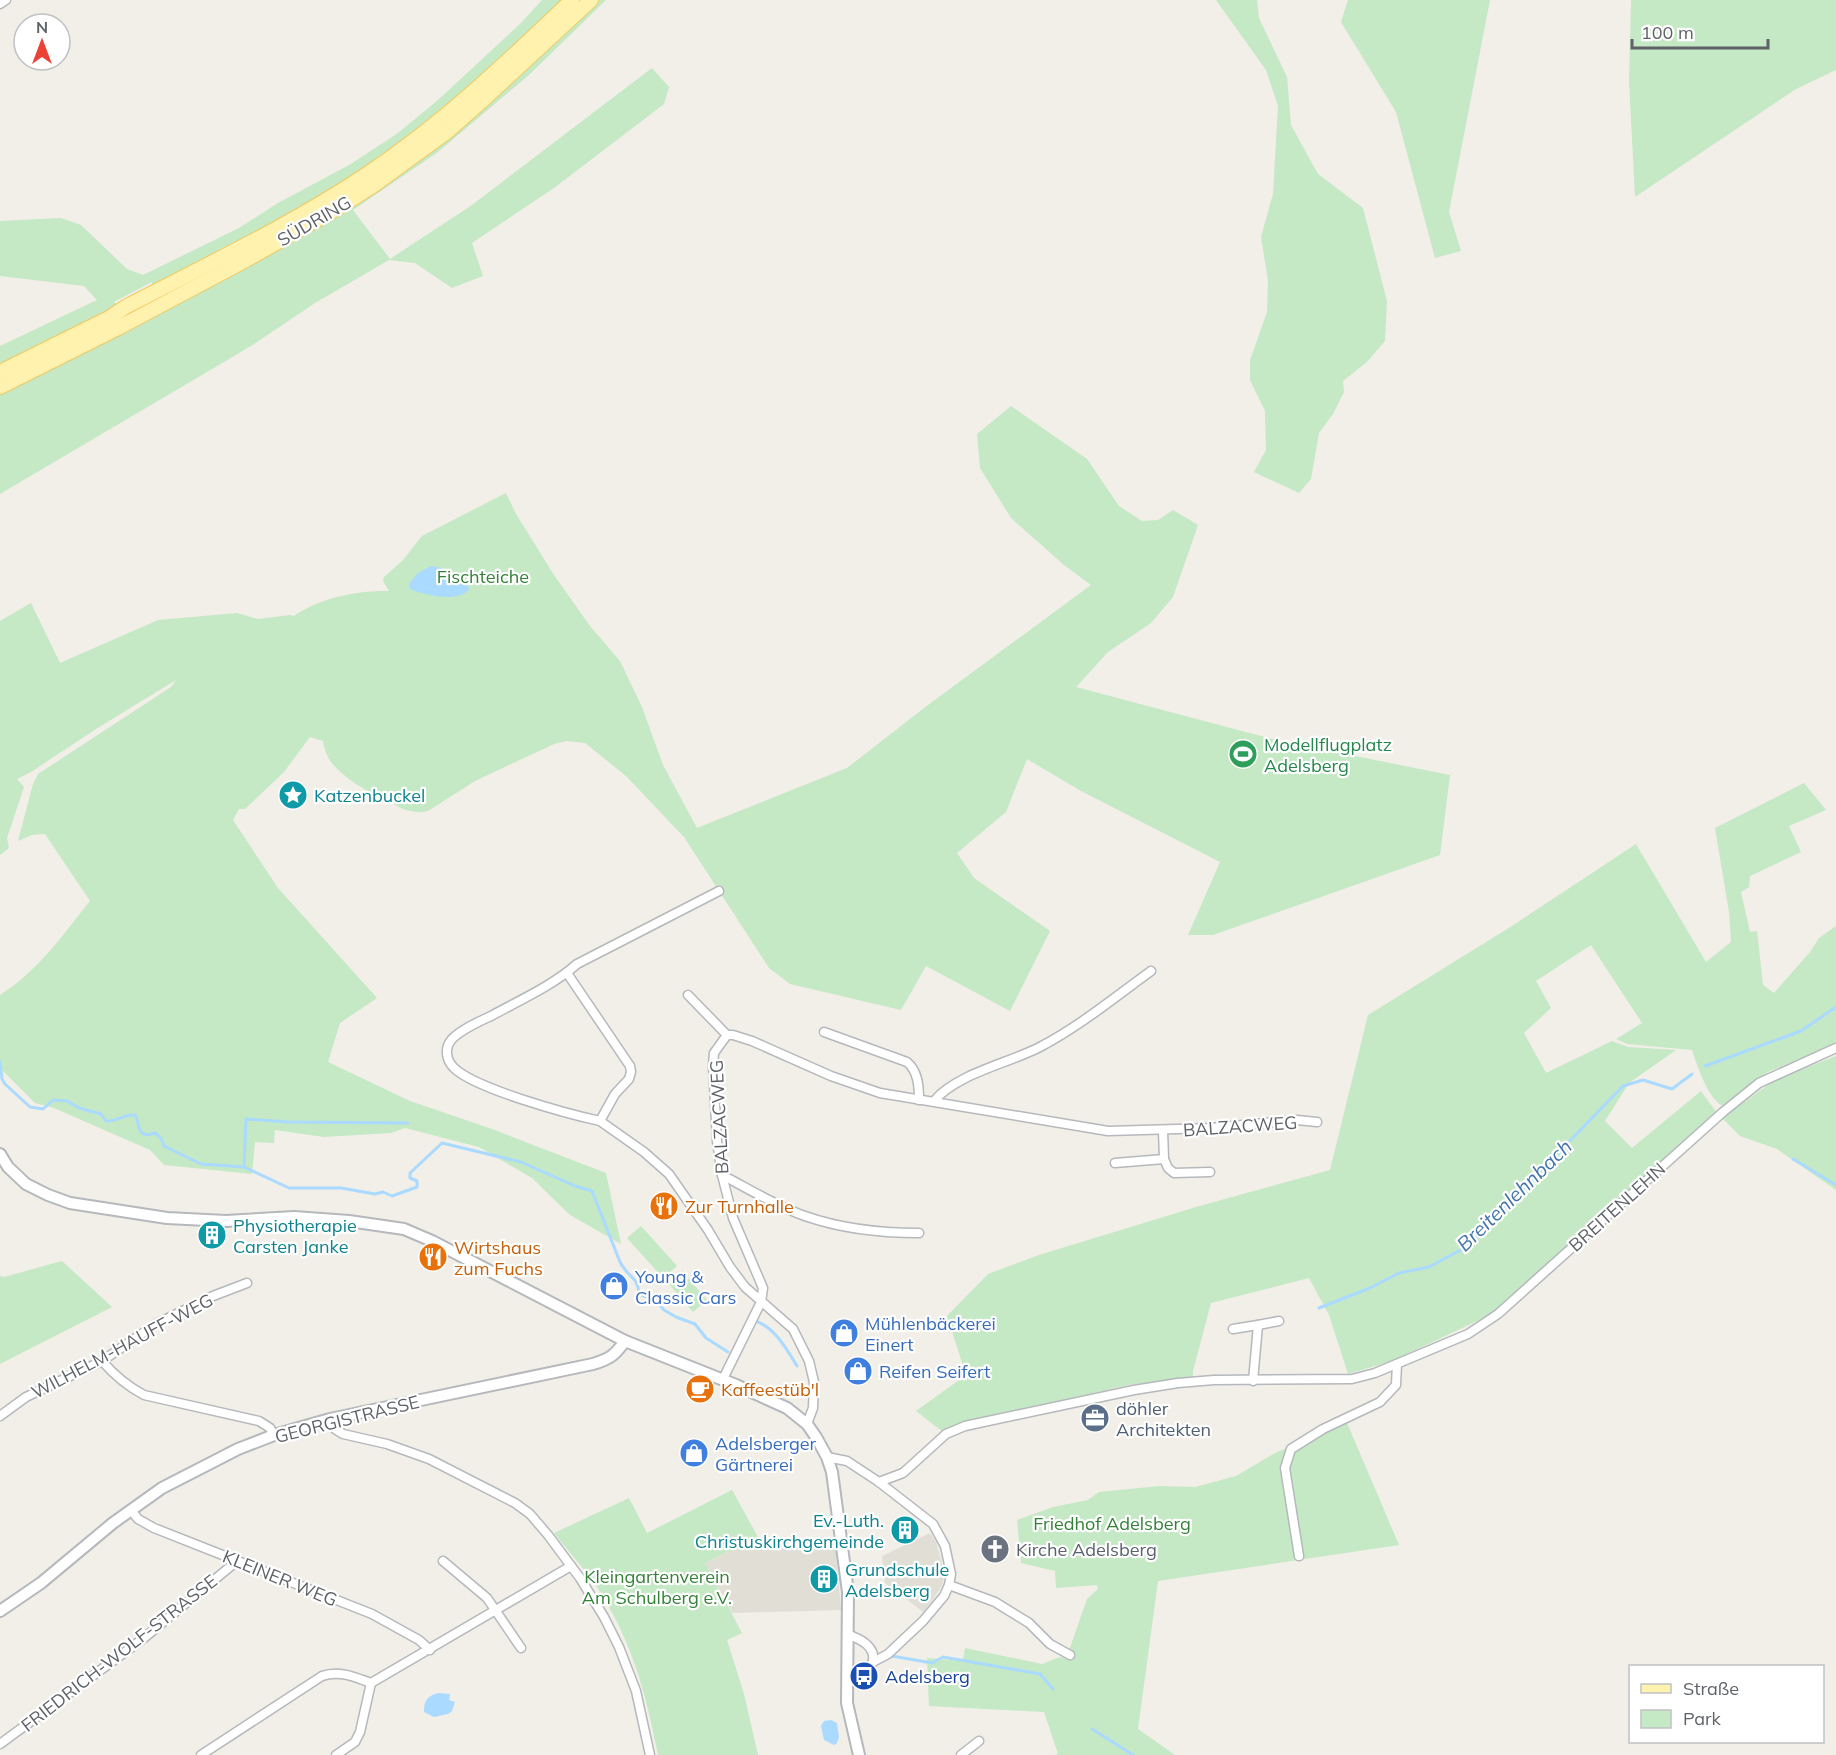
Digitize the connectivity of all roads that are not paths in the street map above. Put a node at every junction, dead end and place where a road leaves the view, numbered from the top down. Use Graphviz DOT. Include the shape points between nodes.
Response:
graph roads {
  1 [pos="6,0"];
  2 [pos="572,0"];
  3 [pos="591,0"];
  4 [pos="0,4"];
  5 [pos="156,298"];
  6 [pos="0,372"];
  7 [pos="0,387"];
  8 [pos="718,891"];
  9 [pos="1151,971"];
  10 [pos="567,973"];
  11 [pos="688,995"];
  12 [pos="824,1032"];
  13 [pos="727,1035"];
  14 [pos="1836,1048"];
  15 [pos="919,1100"];
  16 [pos="934,1101"];
  17 [pos="600,1121"];
  18 [pos="1317,1122"];
  19 [pos="1163,1130"];
  20 [pos="0,1154"];
  21 [pos="1164,1159"];
  22 [pos="1115,1163"];
  23 [pos="1210,1172"];
  24 [pos="722,1175"];
  25 [pos="919,1233"];
  26 [pos="248,1283"];
  27 [pos="761,1302"];
  28 [pos="1279,1321"];
  29 [pos="1258,1325"];
  30 [pos="1233,1329"];
  31 [pos="626,1341"];
  32 [pos="102,1361"];
  33 [pos="1397,1364"];
  34 [pos="723,1379"];
  35 [pos="1253,1381"];
  36 [pos="0,1416"];
  37 [pos="330,1419"];
  38 [pos="807,1424"];
  39 [pos="274,1436"];
  40 [pos="827,1457"];
  41 [pos="879,1482"];
  42 [pos="131,1510"];
  43 [pos="1299,1556"];
  44 [pos="237,1561"];
  45 [pos="443,1561"];
  46 [pos="570,1566"];
  47 [pos="949,1585"];
  48 [pos="497,1610"];
  49 [pos="0,1611"];
  50 [pos="847,1634"];
  51 [pos="521,1648"];
  52 [pos="430,1650"];
  53 [pos="1070,1655"];
  54 [pos="873,1662"];
  55 [pos="847,1678"];
  56 [pos="371,1683"];
  57 [pos="979,1742"];
  58 [pos="0,1744"];
  59 [pos="201,1755"];
  60 [pos="336,1755"];
  61 [pos="650,1755"];
  62 [pos="859,1755"];
  63 [pos="961,1755"];
  1 -- 4 [label="street"];
  2 -- 5 [label="main road, SÜDRING" via="460,104 386,161 325,201"];
  3 -- 5 [label="main road, SÜDRING" via="448,130 374,185 292,234"];
  5 -- 6 [label="main road, SÜDRING" via="127,306"];
  5 -- 7 [label="main road, SÜDRING" via="140,315 120,327"];
  8 -- 10 [label="street"];
  9 -- 16 [label="street" via="1042,1046 972,1075"];
  10 -- 17 [label="street" via="630,1066 629,1079"];
  10 -- 17 [label="street" via="457,1035 447,1046 447,1056 461,1072 488,1085"];
  11 -- 13 [label="street, BALZACWEG"];
  12 -- 15 [label="street" via="907,1062 917,1078"];
  13 -- 15 [label="street, BALZACWEG" via="752,1041 857,1086"];
  13 -- 24 [label="street, BALZACWEG" via="714,1053 713,1065"];
  14 -- 33 [label="street, BREITENLEHN" via="1759,1083 1498,1314 1468,1334"];
  15 -- 16 [label="street, BALZACWEG"];
  16 -- 19 [label="street, BALZACWEG" via="1108,1131"];
  17 -- 27 [label="street" via="669,1174 730,1267"];
  18 -- 19 [label="street, BALZACWEG" via="1297,1120"];
  19 -- 21 [label="street, BALZACWEG"];
  20 -- 31 [label="street" via="26,1184 70,1203 167,1218 226,1221 294,1217 404,1229"];
  21 -- 22 [label="street"];
  21 -- 23 [label="street" via="1174,1173"];
  24 -- 25 [label="street" via="806,1216 847,1227"];
  24 -- 27 [label="street, BALZACWEG" via="743,1245 762,1283"];
  26 -- 32 [label="street, WILHELM-HAUFF-WEG" via="156,1324"];
  27 -- 34 [label="street"];
  27 -- 38 [label="street" via="793,1329 809,1361 814,1389"];
  28 -- 29 [label="street"];
  29 -- 30 [label="street"];
  29 -- 35 [label="street"];
  31 -- 34 [label="street"];
  31 -- 37 [label="street, GEORGISTRASSE" via="616,1354 593,1364"];
  32 -- 36 [label="street, WILHELM-HAUFF-WEG" via="26,1397"];
  32 -- 39 [label="street" via="128,1387 144,1395 259,1421"];
  33 -- 35 [label="street, BREITENLEHN" via="1352,1379"];
  33 -- 43 [label="street" via="1396,1385 1380,1402 1291,1449 1285,1468"];
  34 -- 38 [label="street" via="787,1408"];
  35 -- 41 [label="street, BREITENLEHN" via="1154,1386 965,1426 946,1434 903,1473"];
  37 -- 39 [label="street, GEORGISTRASSE"];
  37 -- 46 [label="street" via="335,1429 344,1434 429,1459 515,1503 530,1514"];
  38 -- 40 [label="street"];
  39 -- 42 [label="street, GEORGISTRASSE" via="202,1466"];
  40 -- 41 [label="street" via="847,1461"];
  40 -- 50 [label="street" via="848,1592"];
  41 -- 47 [label="street" via="938,1530 949,1560"];
  42 -- 44 [label="street, KLEINER WEG" via="138,1520 154,1528"];
  42 -- 49 [label="street, GEORGISTRASSE"];
  44 -- 52 [label="street, KLEINER WEG" via="372,1614"];
  44 -- 58 [label="street, FRIEDRICH-WOLF-STRASSE" via="144,1638"];
  45 -- 48 [label="street"];
  46 -- 48 [label="street"];
  46 -- 61 [label="street" via="619,1647 636,1691"];
  47 -- 53 [label="street" via="994,1602"];
  47 -- 54 [label="street" via="923,1621 888,1654"];
  48 -- 51 [label="street"];
  48 -- 52 [label="street"];
  50 -- 54 [label="street" via="869,1646"];
  50 -- 55 [label="street"];
  52 -- 56 [label="street"];
  54 -- 55 [label="street" via="865,1672"];
  55 -- 62 [label="street" via="847,1703"];
  56 -- 59 [label="street" via="342,1674 322,1676"];
  56 -- 60 [label="street" via="360,1732 355,1742"];
  57 -- 63 [label="street"];
}
